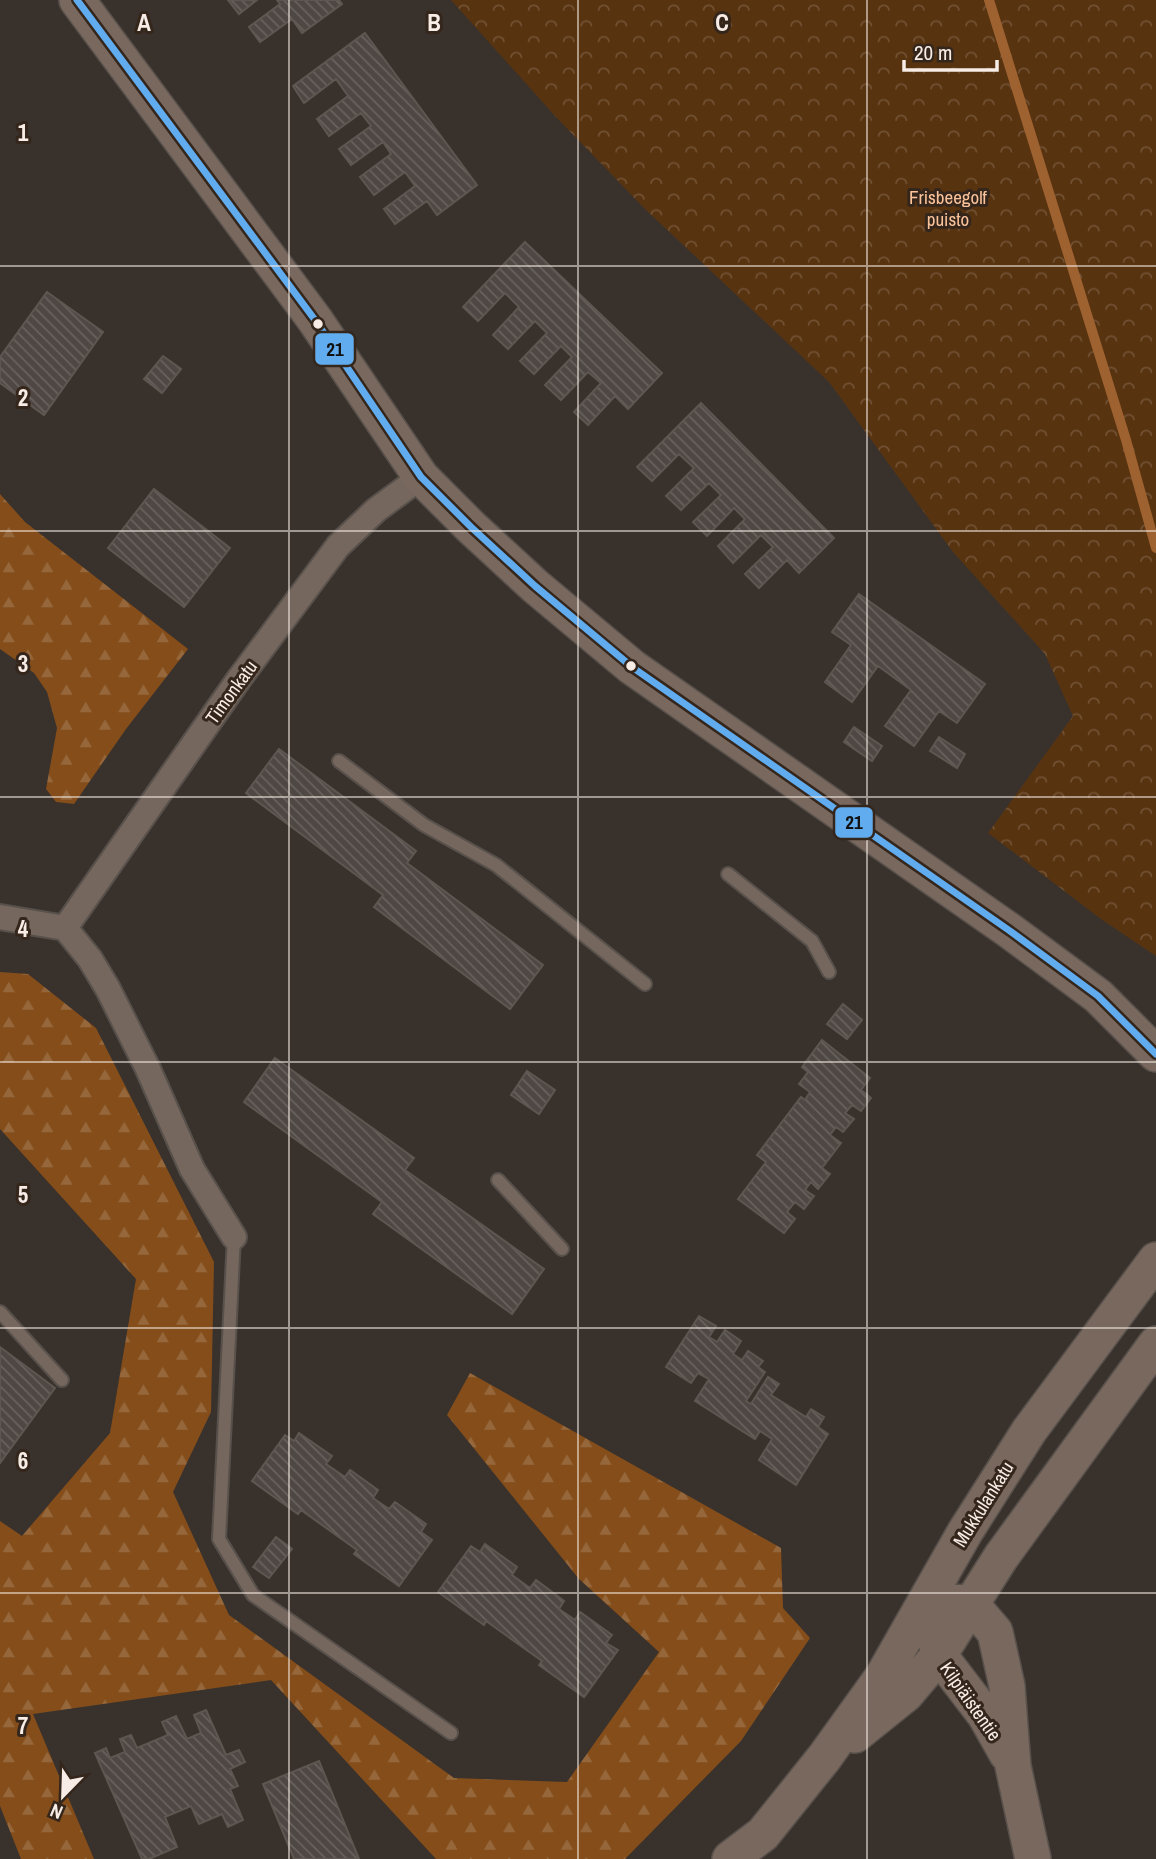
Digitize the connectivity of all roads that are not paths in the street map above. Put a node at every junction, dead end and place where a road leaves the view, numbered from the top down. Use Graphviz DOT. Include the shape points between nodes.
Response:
graph roads {
  1 [pos="77,0"];
  2 [pos="421,477"];
  3 [pos="340,761"];
  4 [pos="728,874"];
  5 [pos="0,917"];
  6 [pos="65,928"];
  7 [pos="829,972"];
  8 [pos="645,984"];
  9 [pos="1098,996"];
  10 [pos="1156,1026"];
  11 [pos="1156,1054"];
  12 [pos="498,1180"];
  13 [pos="234,1237"];
  14 [pos="562,1249"];
  15 [pos="1156,1260"];
  16 [pos="0,1312"];
  17 [pos="1156,1344"];
  18 [pos="62,1380"];
  19 [pos="927,1601"];
  20 [pos="970,1603"];
  21 [pos="939,1655"];
  22 [pos="451,1733"];
  23 [pos="824,1758"];
  24 [pos="1013,1766"];
  25 [pos="730,1859"];
  26 [pos="1033,1859"];
  1 -- 2 [label="street" via="315,320"];
  2 -- 6 [label="street, Timonkatu" via="338,546"];
  2 -- 9 [label="street" via="535,586 632,667"];
  3 -- 8 [label="lane" via="424,825 496,865"];
  4 -- 7 [label="lane" via="812,941"];
  5 -- 6 [label="street"];
  6 -- 13 [label="street" via="108,989 192,1169"];
  9 -- 10 [label="street"];
  9 -- 11 [label="street"];
  12 -- 14 [label="lane"];
  13 -- 22 [label="lane" via="219,1539 253,1595"];
  15 -- 19 [label="street, Mukkulankatu" via="1029,1431"];
  16 -- 18 [label="lane"];
  17 -- 20 [label="street, Mukkulankatu"];
  19 -- 20 [label="street"];
  19 -- 21 [label="street, Kilpiäistentie"];
  19 -- 23 [label="street, Mukkulankatu" via="883,1676"];
  20 -- 21 [label="street, Mukkulankatu"];
  20 -- 24 [label="street, Kilpiäistentie" via="995,1632 1007,1686"];
  21 -- 23 [label="street, Mukkulankatu" via="906,1694"];
  21 -- 24 [label="street, Kilpiäistentie" via="985,1715"];
  23 -- 25 [label="street, Mukkulankatu" via="763,1834"];
  24 -- 26 [label="street, Kilpiäistentie"];
}
